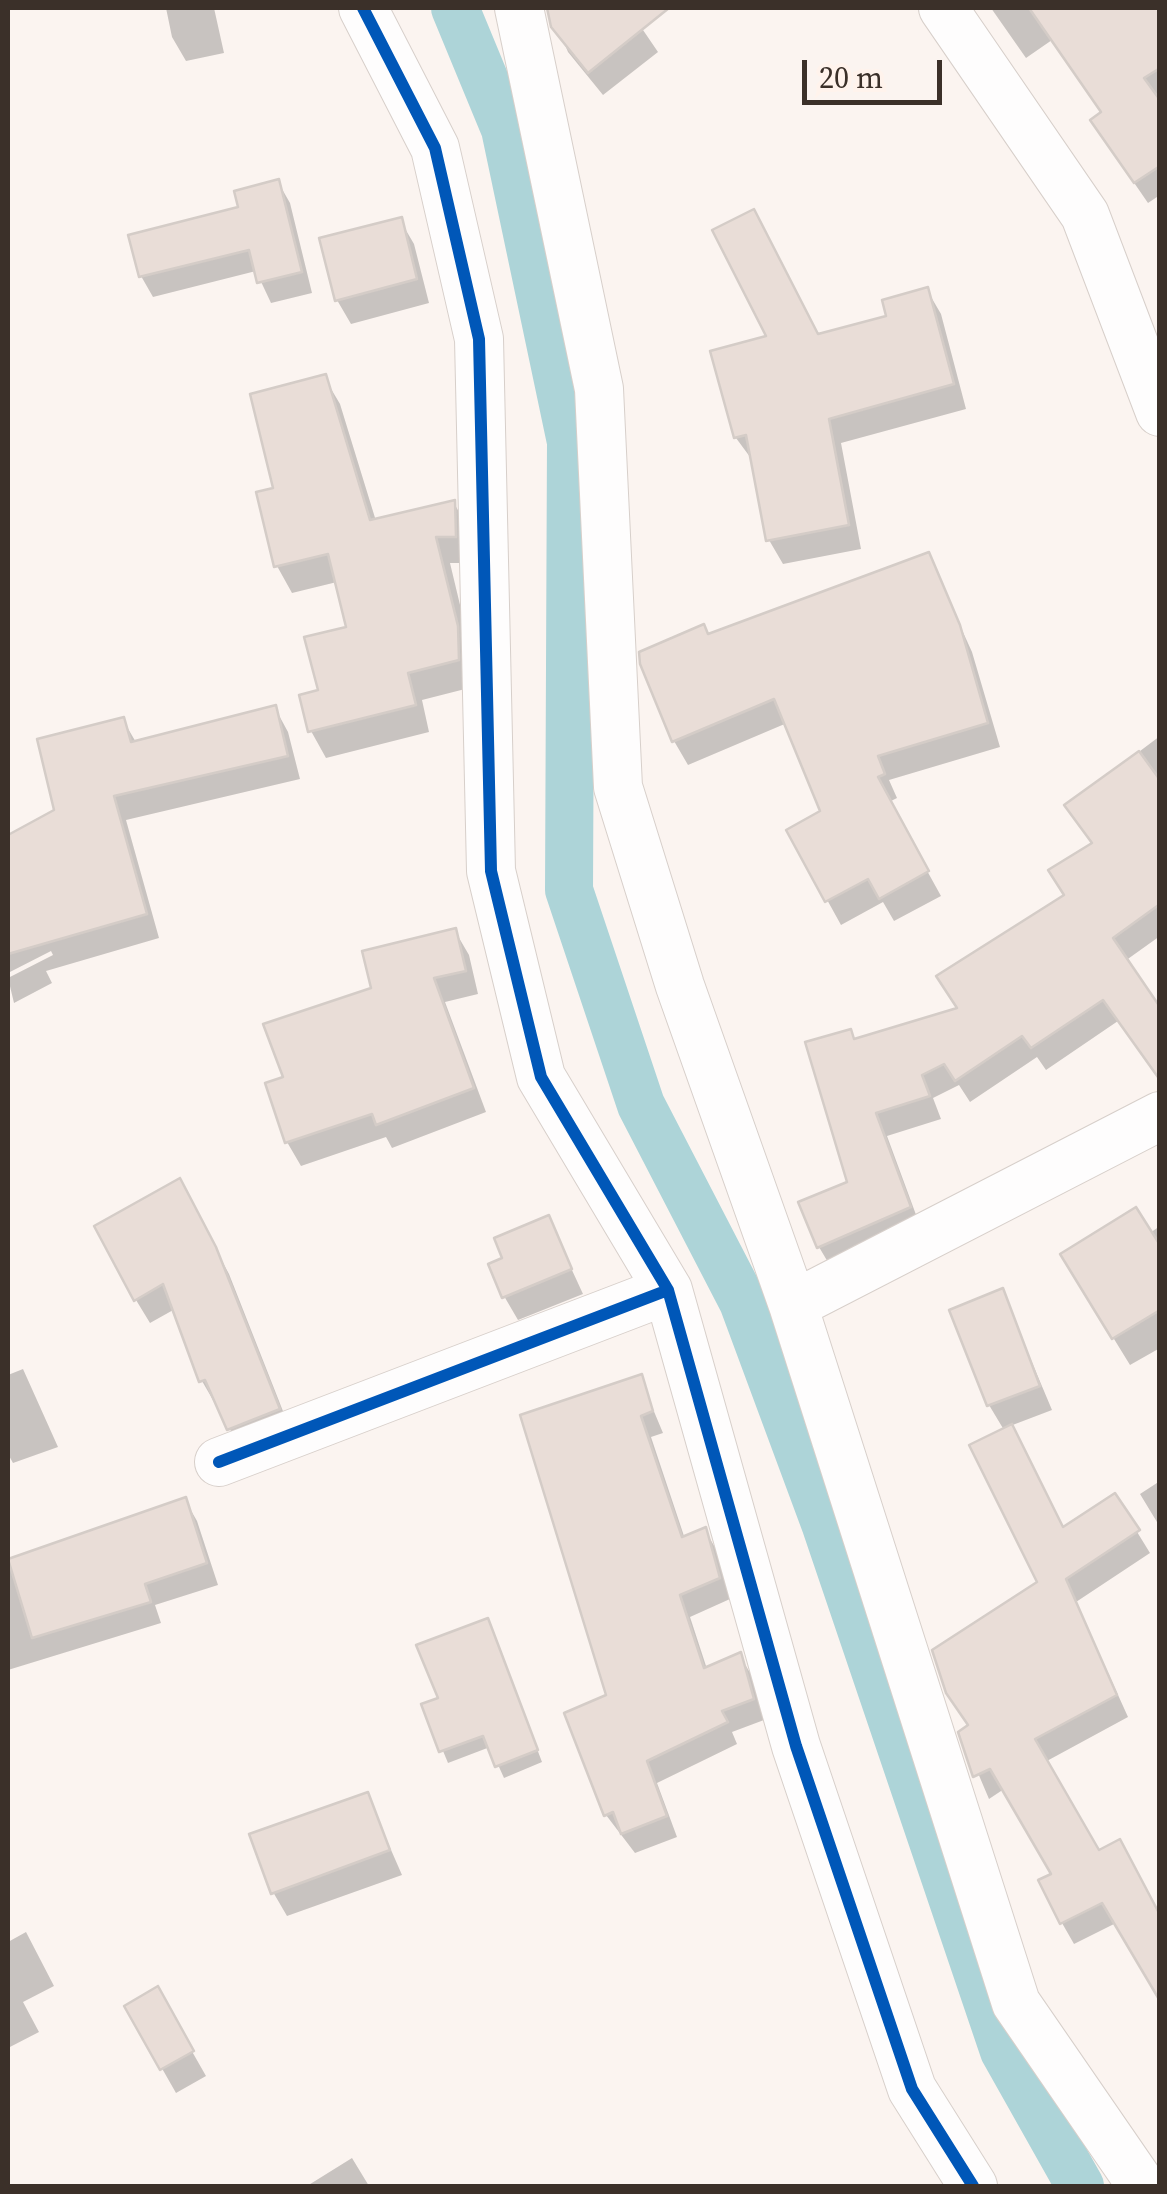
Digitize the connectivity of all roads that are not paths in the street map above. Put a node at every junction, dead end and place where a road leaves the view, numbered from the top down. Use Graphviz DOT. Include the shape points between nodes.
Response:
graph roads {
  1 [pos="363,8"];
  2 [pos="519,8"];
  3 [pos="943,8"];
  4 [pos="1160,412"];
  5 [pos="1160,1116"];
  6 [pos="668,1290"];
  7 [pos="793,1305"];
  8 [pos="219,1462"];
  9 [pos="973,2186"];
  10 [pos="1142,2186"];
  1 -- 6 [label="street" via="434,148 479,339 491,871 541,1077"];
  2 -- 7 [label="street" via="599,389 618,787"];
  3 -- 4 [label="street" via="1085,215"];
  5 -- 7 [label="street"];
  6 -- 8 [label="street"];
  6 -- 9 [label="street" via="796,1746 912,2089"];
  7 -- 10 [label="street" via="1016,2003"];
}
